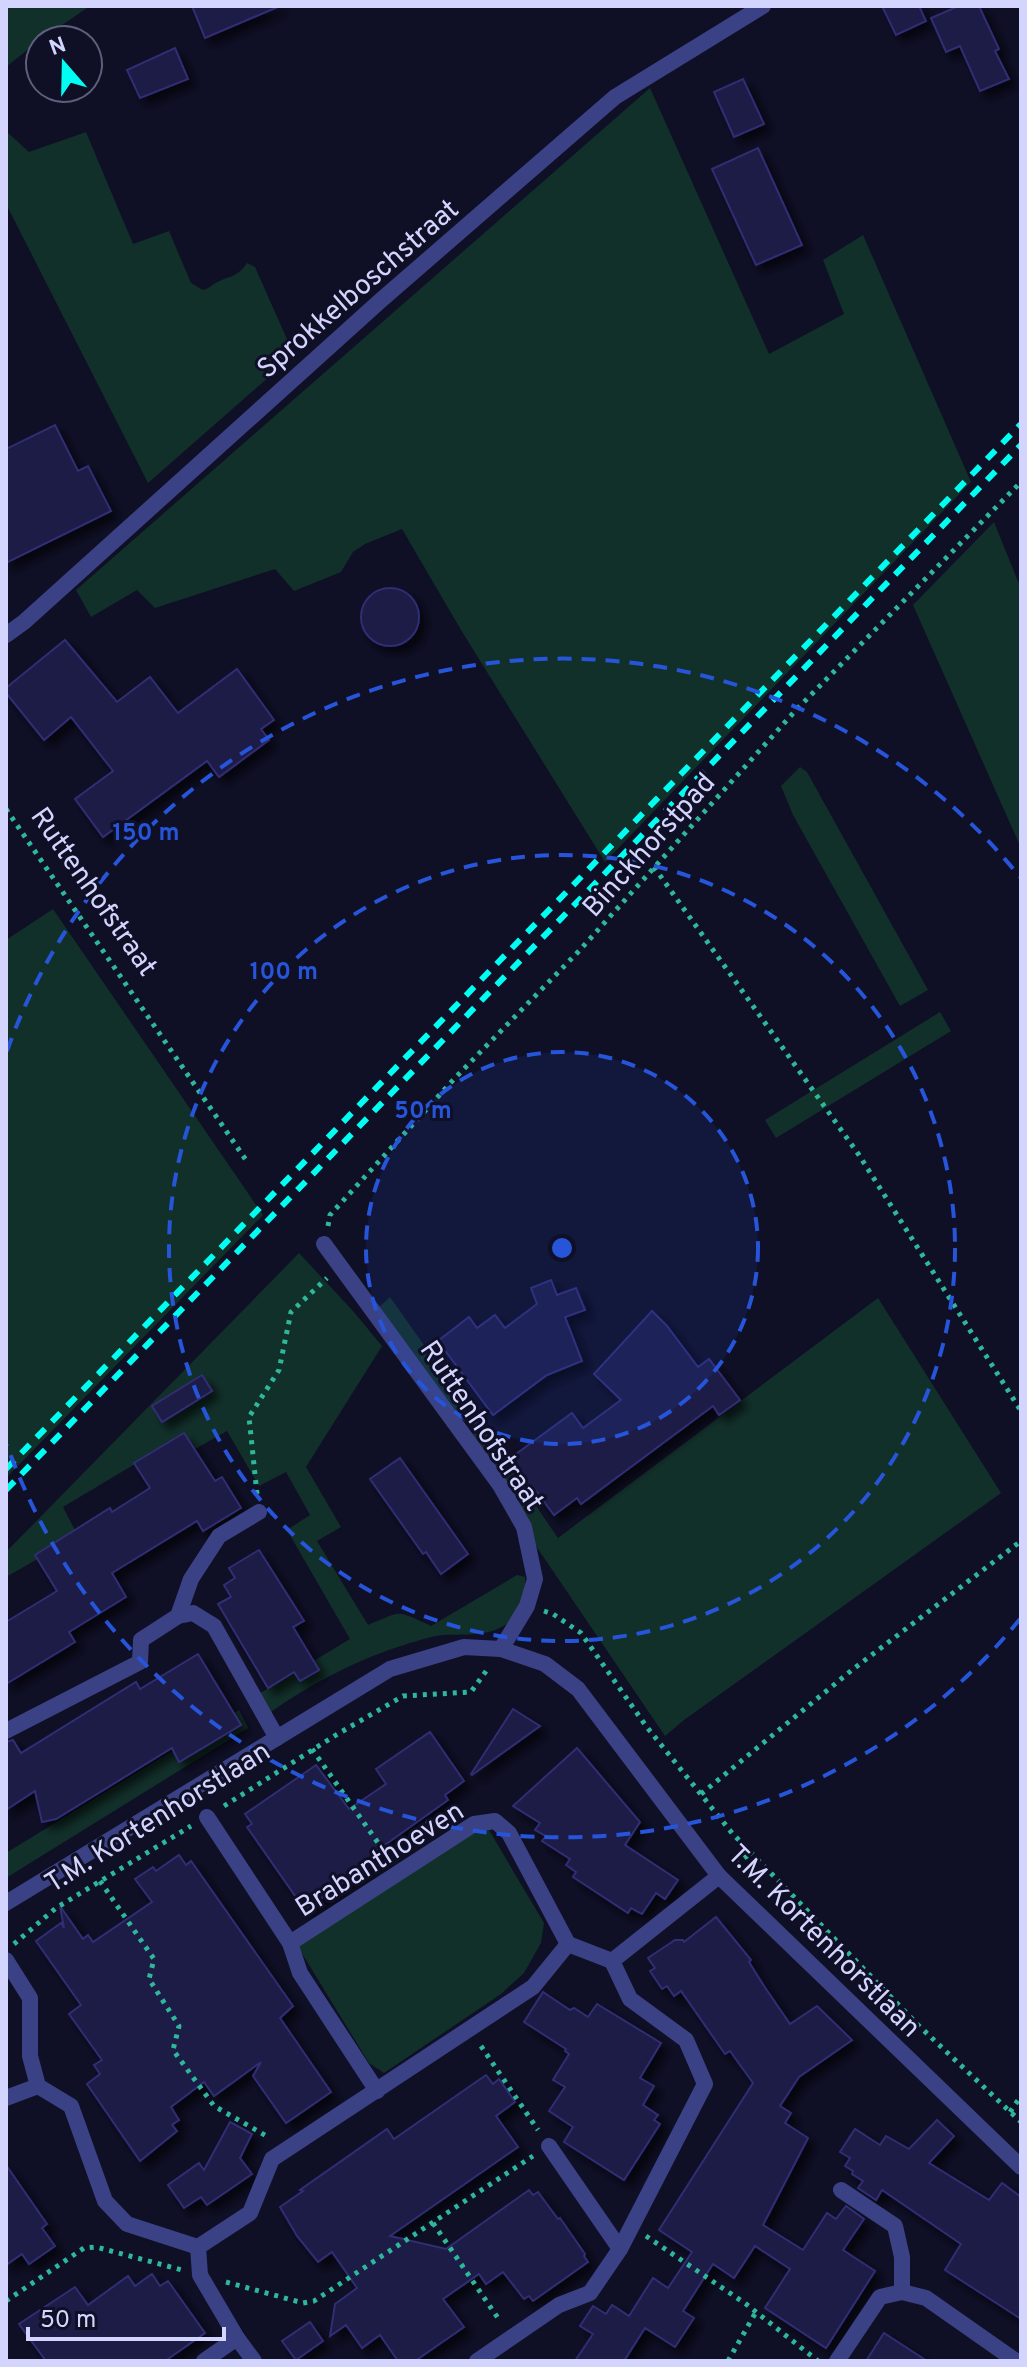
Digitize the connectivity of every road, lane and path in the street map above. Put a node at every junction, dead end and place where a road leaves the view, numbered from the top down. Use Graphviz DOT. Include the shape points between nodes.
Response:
graph roads {
  1 [pos="763,6"];
  2 [pos="1021,482"];
  3 [pos="6,635"];
  4 [pos="6,809"];
  5 [pos="654,867"];
  6 [pos="248,1163"];
  7 [pos="324,1244"];
  8 [pos="339,1266"];
  9 [pos="1021,1411"];
  10 [pos="259,1512"];
  11 [pos="1021,1541"];
  12 [pos="527,1606"];
  13 [pos="178,1616"];
  14 [pos="501,1649"];
  15 [pos="6,1731"];
  16 [pos="277,1738"];
  17 [pos="312,1749"];
  18 [pos="701,1794"];
  19 [pos="207,1817"];
  20 [pos="399,1873"];
  21 [pos="719,1876"];
  22 [pos="100,1881"];
  23 [pos="6,1903"];
  24 [pos="290,1943"];
  25 [pos="568,1944"];
  26 [pos="6,1950"];
  27 [pos="6,1960"];
  28 [pos="612,1961"];
  29 [pos="470,2030"];
  30 [pos="38,2086"];
  31 [pos="377,2091"];
  32 [pos="1021,2096"];
  33 [pos="6,2098"];
  34 [pos="1010,2112"];
  35 [pos="1021,2122"];
  36 [pos="549,2146"];
  37 [pos="289,2148"];
  38 [pos="1021,2167"];
  39 [pos="841,2190"];
  40 [pos="433,2223"];
  41 [pos="632,2226"];
  42 [pos="198,2247"];
  43 [pos="620,2249"];
  44 [pos="200,2275"];
  45 [pos="902,2292"];
  46 [pos="6,2301"];
  47 [pos="756,2312"];
  48 [pos="237,2338"];
  49 [pos="512,2338"];
  50 [pos="204,2361"];
  51 [pos="254,2361"];
  52 [pos="477,2361"];
  53 [pos="728,2361"];
  54 [pos="818,2361"];
  55 [pos="837,2361"];
  56 [pos="1016,2361"];
  1 -- 3 [label="street, Sprokkelboschstraat" via="615,97"];
  2 -- 5 [label="path, Binckhorstpad" via="796,710"];
  4 -- 6 [label="path, Ruttenhofstraat"];
  5 -- 7 [label="path, Binckhorstpad" via="330,1215"];
  5 -- 9 [label="path" via="859,1155"];
  7 -- 8 [label="street, Ruttenhofstraat"];
  8 -- 10 [label="path" via="291,1312 279,1370 249,1417"];
  8 -- 12 [label="street, Ruttenhofstraat" via="500,1485 524,1527 535,1579"];
  10 -- 13 [label="street" via="219,1536 191,1579"];
  11 -- 18 [label="path"];
  12 -- 14 [label="street, Ruttenhofstraat"];
  12 -- 18 [label="path, T.M. Kortenhorstlaan" via="553,1614 581,1633"];
  13 -- 15 [label="street" via="141,1640 140,1662"];
  13 -- 16 [label="street" via="193,1613 214,1626"];
  14 -- 16 [label="street, T.M. Kortenhorstlaan" via="464,1647 390,1669"];
  14 -- 17 [label="path, T.M. Kortenhorstlaan" via="471,1692 403,1696"];
  14 -- 21 [label="street, T.M. Kortenhorstlaan" via="545,1664 578,1689"];
  16 -- 23 [label="street, T.M. Kortenhorstlaan"];
  17 -- 19 [label="path, T.M. Kortenhorstlaan"];
  17 -- 20 [label="path"];
  18 -- 34 [label="path, T.M. Kortenhorstlaan" via="732,1833 918,2025"];
  19 -- 22 [label="path, T.M. Kortenhorstlaan"];
  19 -- 24 [label="street, Brabanthoeven"];
  20 -- 24 [label="street, Brabanthoeven"];
  20 -- 25 [label="street, Brabanthoeven" via="474,1824 495,1821 509,1833"];
  21 -- 28 [label="street"];
  21 -- 38 [label="street, T.M. Kortenhorstlaan"];
  22 -- 26 [label="path, T.M. Kortenhorstlaan" via="56,1908"];
  22 -- 37 [label="path" via="154,1959 149,1979 179,2026 173,2050 214,2106"];
  24 -- 31 [label="street, Brabanthoeven" via="300,1973"];
  25 -- 28 [label="street"];
  25 -- 29 [label="street" via="533,1987"];
  27 -- 30 [label="street" via="30,1998 30,2056"];
  28 -- 41 [label="street" via="630,1999 686,2040 705,2084"];
  29 -- 31 [label="street"];
  29 -- 36 [label="path"];
  30 -- 33 [label="street"];
  30 -- 42 [label="street" via="71,2106 105,2201 127,2224"];
  31 -- 37 [label="street"];
  32 -- 34 [label="path"];
  34 -- 35 [label="path, T.M. Kortenhorstlaan"];
  36 -- 40 [label="path"];
  36 -- 43 [label="street"];
  37 -- 42 [label="street" via="272,2159 250,2213"];
  39 -- 45 [label="street" via="895,2226"];
  40 -- 44 [label="path" via="314,2301 303,2303"];
  40 -- 49 [label="path"];
  41 -- 43 [label="street"];
  41 -- 47 [label="path"];
  42 -- 44 [label="street"];
  43 -- 49 [label="street" via="590,2293 559,2305"];
  44 -- 46 [label="path" via="84,2248"];
  44 -- 48 [label="street"];
  45 -- 55 [label="street" via="880,2297"];
  45 -- 56 [label="street" via="926,2298"];
  47 -- 53 [label="path"];
  47 -- 54 [label="path"];
  48 -- 50 [label="street"];
  48 -- 51 [label="street"];
  49 -- 52 [label="street"];
}
